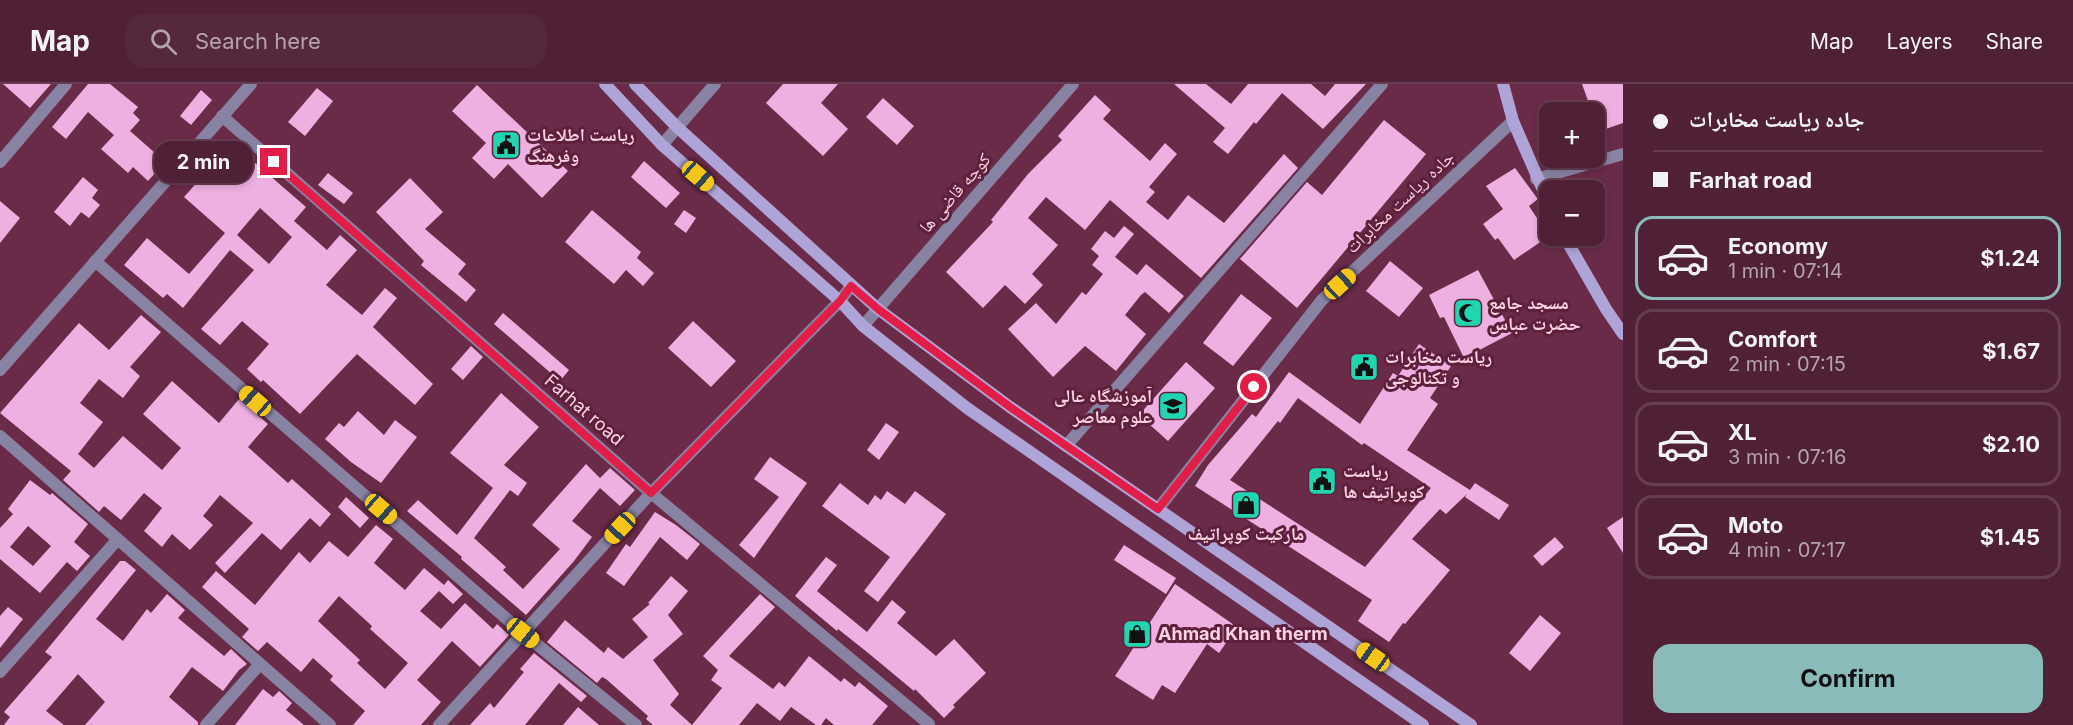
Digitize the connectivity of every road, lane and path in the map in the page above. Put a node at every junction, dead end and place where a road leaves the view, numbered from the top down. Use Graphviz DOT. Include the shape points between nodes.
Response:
graph roads {
  1 [pos="66,84"];
  2 [pos="251,84"];
  3 [pos="605,84"];
  4 [pos="635,84"];
  5 [pos="715,84"];
  6 [pos="1073,84"];
  7 [pos="1382,84"];
  8 [pos="1503,84"];
  9 [pos="222,116"];
  10 [pos="1513,121"];
  11 [pos="677,127"];
  12 [pos="662,145"];
  13 [pos="1623,154"];
  14 [pos="0,162"];
  15 [pos="1536,179"];
  16 [pos="1539,185"];
  17 [pos="1570,246"];
  18 [pos="95,261"];
  19 [pos="851,286"];
  20 [pos="840,301"];
  21 [pos="878,309"];
  22 [pos="863,326"];
  23 [pos="1623,334"];
  24 [pos="0,370"];
  25 [pos="0,436"];
  26 [pos="1066,446"];
  27 [pos="651,493"];
  28 [pos="1158,509"];
  29 [pos="118,539"];
  30 [pos="523,633"];
  31 [pos="260,664"];
  32 [pos="0,672"];
  33 [pos="929,724"];
  34 [pos="206,725"];
  35 [pos="330,725"];
  36 [pos="440,725"];
  37 [pos="636,725"];
  38 [pos="1423,725"];
  39 [pos="1471,725"];
  1 -- 14 [label="street"];
  2 -- 9 [label="street"];
  3 -- 12 [label="street"];
  4 -- 11 [label="street"];
  5 -- 11 [label="street"];
  6 -- 21 [label="street, کوچه قاضی ها"];
  7 -- 26 [label="street"];
  8 -- 10 [label="street"];
  9 -- 18 [label="street"];
  9 -- 27 [label="street, Farhat road"];
  10 -- 15 [label="street"];
  10 -- 28 [label="street, جاده ریاست مخابرات" via="1322,300"];
  11 -- 12 [label="street"];
  11 -- 19 [label="street"];
  12 -- 20 [label="street"];
  13 -- 15 [label="street"];
  15 -- 16 [label="street"];
  17 -- 23 [label="street"];
  18 -- 24 [label="street"];
  18 -- 30 [label="street"];
  19 -- 20 [label="street"];
  19 -- 21 [label="street"];
  20 -- 22 [label="street"];
  20 -- 27 [label="street"];
  21 -- 22 [label="street, کوچه قاضی ها"];
  21 -- 26 [label="street"];
  22 -- 38 [label="street" via="967,408"];
  25 -- 29 [label="street"];
  26 -- 28 [label="street"];
  27 -- 30 [label="street"];
  27 -- 33 [label="street, Farhat road"];
  28 -- 39 [label="street"];
  29 -- 31 [label="street"];
  29 -- 32 [label="street"];
  30 -- 36 [label="street"];
  30 -- 37 [label="street"];
  31 -- 34 [label="street"];
  31 -- 35 [label="street"];
}
